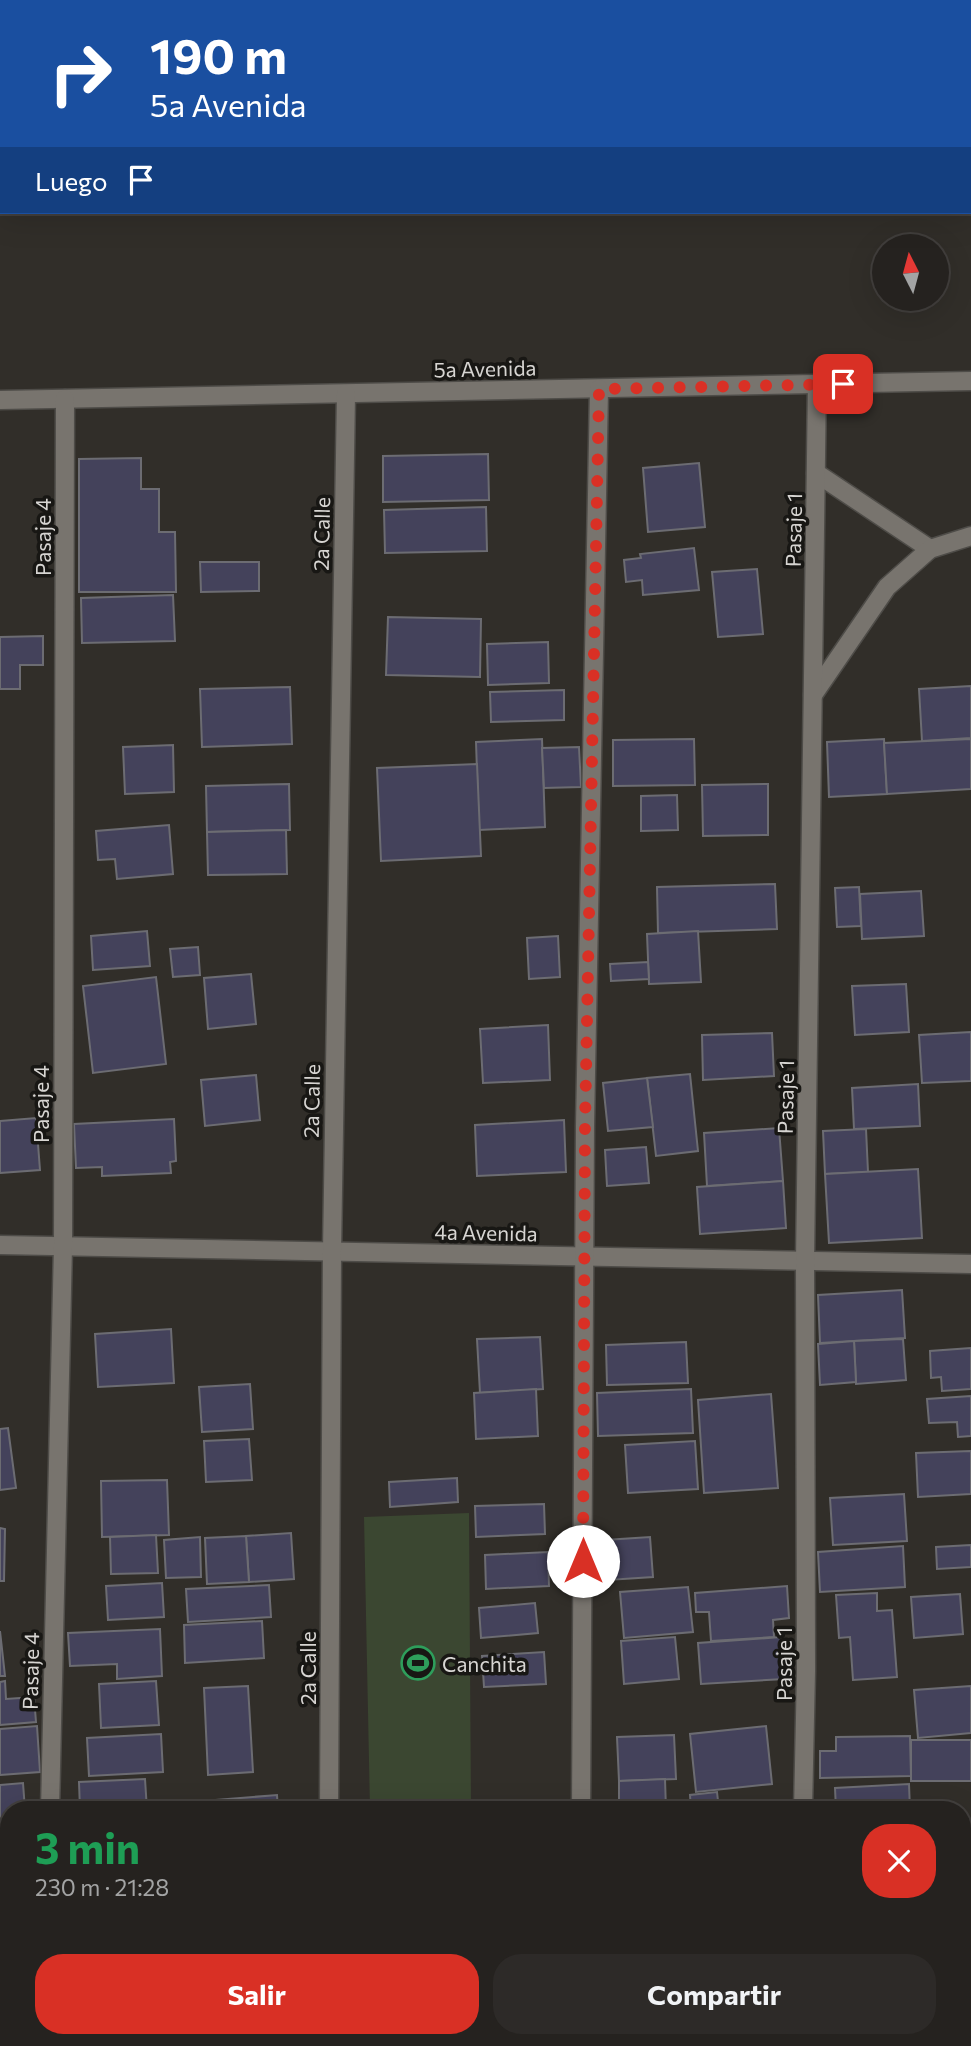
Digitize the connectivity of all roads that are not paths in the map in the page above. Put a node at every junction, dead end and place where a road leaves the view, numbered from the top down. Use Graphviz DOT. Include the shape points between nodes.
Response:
graph roads {
  1 [pos="971,381"];
  2 [pos="817,384"];
  3 [pos="599,389"];
  4 [pos="346,394"];
  5 [pos="65,399"];
  6 [pos="0,400"];
  7 [pos="816,473"];
  8 [pos="971,536"];
  9 [pos="930,549"];
  10 [pos="813,695"];
  11 [pos="0,1245"];
  12 [pos="63,1246"];
  13 [pos="332,1251"];
  14 [pos="585,1257"];
  15 [pos="805,1261"];
  16 [pos="971,1264"];
  17 [pos="50,1801"];
  18 [pos="329,1801"];
  19 [pos="581,1801"];
  20 [pos="803,1801"];
  1 -- 2 [label="street, 5a Avenida"];
  2 -- 3 [label="street, 5a Avenida"];
  2 -- 7 [label="street, Pasaje 1"];
  3 -- 4 [label="street, 5a Avenida"];
  3 -- 14 [label="street"];
  4 -- 5 [label="street, 5a Avenida"];
  4 -- 13 [label="street, 2a Calle"];
  5 -- 6 [label="street, 5a Avenida"];
  5 -- 12 [label="street, Pasaje 4"];
  7 -- 9 [label="street"];
  7 -- 10 [label="street, Pasaje 1"];
  8 -- 9 [label="street"];
  9 -- 10 [label="street" via="887,587"];
  10 -- 15 [label="street, Pasaje 1"];
  11 -- 12 [label="street, 4a Avenida"];
  12 -- 13 [label="street, 4a Avenida"];
  12 -- 17 [label="street, Pasaje 4"];
  13 -- 14 [label="street, 4a Avenida"];
  13 -- 18 [label="street, 2a Calle"];
  14 -- 15 [label="street, 4a Avenida"];
  14 -- 19 [label="street"];
  15 -- 16 [label="street, 4a Avenida"];
  15 -- 20 [label="street, Pasaje 1"];
}
